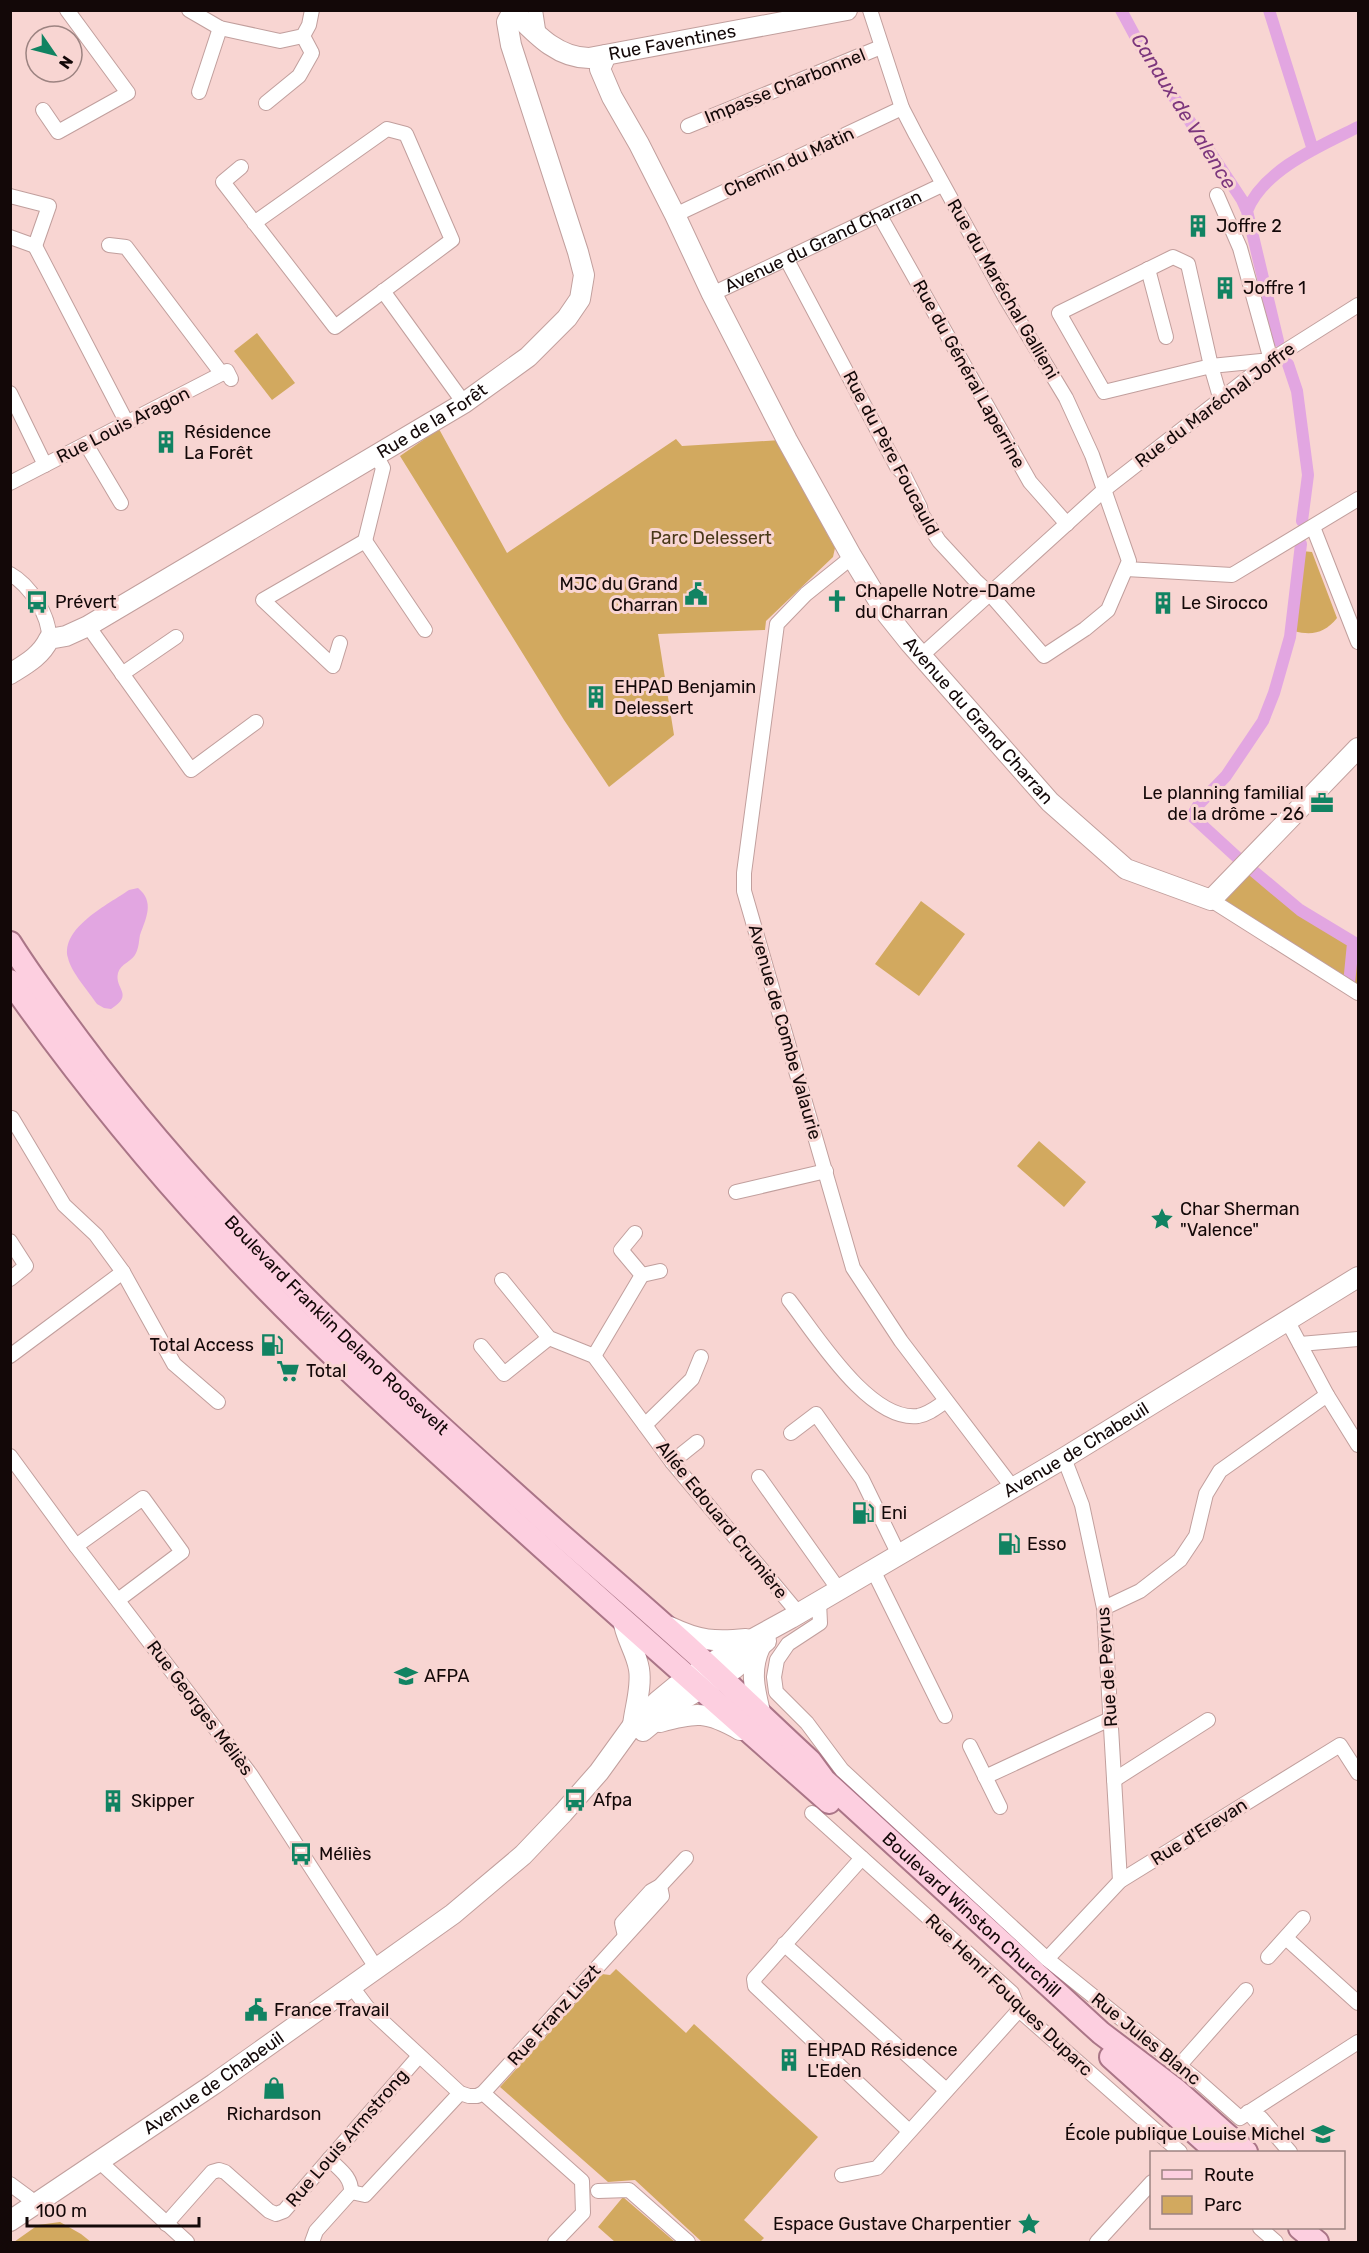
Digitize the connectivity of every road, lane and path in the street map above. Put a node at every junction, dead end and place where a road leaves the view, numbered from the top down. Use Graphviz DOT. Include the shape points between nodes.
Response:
graph roads {
  1 [pos="67,10"];
  2 [pos="189,10"];
  3 [pos="312,10"];
  4 [pos="535,10"];
  5 [pos="847,10"];
  6 [pos="870,10"];
  7 [pos="512,11"];
  8 [pos="220,28"];
  9 [pos="303,36"];
  10 [pos="539,36"];
  11 [pos="881,47"];
  12 [pos="570,56"];
  13 [pos="606,56"];
  14 [pos="199,92"];
  15 [pos="612,97"];
  16 [pos="266,103"];
  17 [pos="902,108"];
  18 [pos="43,110"];
  19 [pos="688,126"];
  20 [pos="241,167"];
  21 [pos="942,185"];
  22 [pos="10,195"];
  23 [pos="1217,195"];
  24 [pos="675,215"];
  25 [pos="880,216"];
  26 [pos="254,223"];
  27 [pos="10,237"];
  28 [pos="109,245"];
  29 [pos="36,246"];
  30 [pos="787,260"];
  31 [pos="1148,269"];
  32 [pos="383,291"];
  33 [pos="712,294"];
  34 [pos="1359,304"];
  35 [pos="1166,337"];
  36 [pos="1270,360"];
  37 [pos="1211,366"];
  38 [pos="10,393"];
  39 [pos="1220,398"];
  40 [pos="464,402"];
  41 [pos="127,423"];
  42 [pos="86,444"];
  43 [pos="376,455"];
  44 [pos="45,465"];
  45 [pos="10,483"];
  46 [pos="1104,490"];
  47 [pos="1359,499"];
  48 [pos="121,503"];
  49 [pos="1067,524"];
  50 [pos="1313,527"];
  51 [pos="365,541"];
  52 [pos="852,557"];
  53 [pos="1126,569"];
  54 [pos="10,574"];
  55 [pos="990,594"];
  56 [pos="88,626"];
  57 [pos="425,630"];
  58 [pos="177,637"];
  59 [pos="49,639"];
  60 [pos="1359,642"];
  61 [pos="340,643"];
  62 [pos="921,656"];
  63 [pos="10,674"];
  64 [pos="122,674"];
  65 [pos="256,722"];
  66 [pos="1359,748"];
  67 [pos="1211,900"];
  68 [pos="10,943"];
  69 [pos="10,981"];
  70 [pos="1359,993"];
  71 [pos="12,1118"];
  72 [pos="826,1170"];
  73 [pos="736,1192"];
  74 [pos="635,1233"];
  75 [pos="10,1241"];
  76 [pos="660,1271"];
  77 [pos="123,1272"];
  78 [pos="642,1275"];
  79 [pos="1359,1277"];
  80 [pos="10,1279"];
  81 [pos="502,1280"];
  82 [pos="789,1299"];
  83 [pos="1288,1322"];
  84 [pos="549,1338"];
  85 [pos="1359,1339"];
  86 [pos="1300,1344"];
  87 [pos="481,1346"];
  88 [pos="10,1356"];
  89 [pos="594,1356"];
  90 [pos="701,1357"];
  91 [pos="1327,1395"];
  92 [pos="946,1401"];
  93 [pos="218,1402"];
  94 [pos="645,1425"];
  95 [pos="791,1433"];
  96 [pos="697,1442"];
  97 [pos="1359,1445"];
  98 [pos="10,1456"];
  99 [pos="1064,1458"];
  100 [pos="672,1462"];
  101 [pos="759,1477"];
  102 [pos="1013,1488"];
  103 [pos="76,1546"];
  104 [pos="899,1555"];
  105 [pos="873,1570"];
  106 [pos="839,1590"];
  107 [pos="118,1600"];
  108 [pos="819,1602"];
  109 [pos="1104,1608"];
  110 [pos="795,1616"];
  111 [pos="624,1619"];
  112 [pos="658,1621"];
  113 [pos="756,1643"];
  114 [pos="712,1673"];
  115 [pos="760,1716"];
  116 [pos="945,1716"];
  117 [pos="1110,1719"];
  118 [pos="1208,1720"];
  119 [pos="642,1725"];
  120 [pos="763,1745"];
  121 [pos="970,1746"];
  122 [pos="1359,1773"];
  123 [pos="986,1777"];
  124 [pos="1114,1780"];
  125 [pos="1000,1807"];
  126 [pos="813,1813"];
  127 [pos="686,1858"];
  128 [pos="862,1858"];
  129 [pos="1120,1881"];
  130 [pos="1303,1918"];
  131 [pos="1286,1938"];
  132 [pos="784,1944"];
  133 [pos="1268,1957"];
  134 [pos="1047,1959"];
  135 [pos="377,1969"];
  136 [pos="352,1987"];
  137 [pos="1246,1990"];
  138 [pos="1358,2002"];
  139 [pos="1019,2010"];
  140 [pos="1359,2042"];
  141 [pos="419,2056"];
  142 [pos="1178,2067"];
  143 [pos="946,2090"];
  144 [pos="460,2093"];
  145 [pos="483,2093"];
  146 [pos="1248,2112"];
  147 [pos="1205,2128"];
  148 [pos="909,2131"];
  149 [pos="1179,2151"];
  150 [pos="1181,2151"];
  151 [pos="1216,2151"];
  152 [pos="1244,2151"];
  153 [pos="1289,2151"];
  154 [pos="329,2159"];
  155 [pos="100,2162"];
  156 [pos="842,2175"];
  157 [pos="10,2184"];
  158 [pos="1150,2184"];
  159 [pos="598,2191"];
  160 [pos="351,2192"];
  161 [pos="34,2206"];
  162 [pos="10,2222"];
  163 [pos="166,2224"];
  164 [pos="1261,2229"];
  165 [pos="1301,2229"];
  166 [pos="1318,2229"];
  167 [pos="186,2242"];
  168 [pos="312,2242"];
  169 [pos="555,2242"];
  170 [pos="688,2242"];
  171 [pos="1097,2242"];
  172 [pos="1276,2242"];
  173 [pos="1317,2242"];
  174 [pos="1334,2242"];
  1 -- 18 [label="street" via="128,93 58,132"];
  2 -- 8 [label="street"];
  3 -- 9 [label="street"];
  4 -- 10 [label="street"];
  5 -- 13 [label="main road, Rue Faventines"];
  6 -- 11 [label="street, Rue du Maréchal Gallieni"];
  7 -- 10 [label="main road"];
  7 -- 40 [label="main road, Rue de la Forêt" via="507,22 511,45 584,275 580,299 567,318 528,357"];
  8 -- 9 [label="street" via="280,41"];
  8 -- 14 [label="street"];
  9 -- 16 [label="street" via="312,53 304,68"];
  10 -- 12 [label="main road"];
  11 -- 17 [label="street, Rue du Maréchal Gallieni"];
  11 -- 19 [label="street, Impasse Charbonnel"];
  12 -- 13 [label="main road, Rue Faventines"];
  12 -- 15 [label="main road"];
  13 -- 15 [label="main road" via="600,69"];
  15 -- 24 [label="main road"];
  17 -- 21 [label="street, Rue du Maréchal Gallieni"];
  17 -- 24 [label="street, Chemin du Matin"];
  20 -- 26 [label="street" via="223,182"];
  21 -- 25 [label="street, Avenue du Grand Charran"];
  21 -- 46 [label="street, Rue du Maréchal Gallieni" via="1066,398"];
  22 -- 29 [label="street" via="49,206"];
  23 -- 36 [label="street" via="1240,248"];
  24 -- 33 [label="main road"];
  25 -- 30 [label="street, Avenue du Grand Charran"];
  25 -- 49 [label="street, Rue du Général Laperrine" via="1030,482"];
  26 -- 32 [label="street" via="335,327"];
  26 -- 32 [label="street" via="387,129 406,134 452,240"];
  27 -- 29 [label="street"];
  28 -- 41 [label="street, Rue Louis Aragon" via="126,247 227,376"];
  29 -- 41 [label="street"];
  30 -- 33 [label="street, Avenue du Grand Charran"];
  30 -- 55 [label="street, Rue du Père Foucauld" via="921,513 939,541"];
  31 -- 35 [label="street"];
  31 -- 37 [label="street" via="1173,257 1188,264"];
  31 -- 37 [label="street" via="1059,312 1104,392"];
  32 -- 40 [label="street"];
  33 -- 52 [label="main road, Avenue du Grand Charran"];
  34 -- 36 [label="street, Rue du Maréchal Joffre"];
  36 -- 37 [label="street"];
  36 -- 39 [label="street, Rue du Maréchal Joffre"];
  37 -- 39 [label="street"];
  38 -- 44 [label="street"];
  39 -- 46 [label="street, Rue du Maréchal Joffre"];
  40 -- 43 [label="main road, Rue de la Forêt"];
  41 -- 42 [label="street, Rue Louis Aragon"];
  42 -- 44 [label="street, Rue Louis Aragon"];
  42 -- 48 [label="street"];
  43 -- 51 [label="street" via="382,468"];
  43 -- 56 [label="main road, Rue de la Forêt"];
  44 -- 45 [label="street, Rue Louis Aragon"];
  46 -- 49 [label="street, Rue du Maréchal Joffre"];
  46 -- 53 [label="street, Rue du Maréchal Gallieni" via="1129,561"];
  47 -- 50 [label="street"];
  49 -- 55 [label="street, Rue du Maréchal Joffre"];
  50 -- 53 [label="street" via="1232,575"];
  50 -- 60 [label="street"];
  51 -- 57 [label="street"];
  51 -- 61 [label="street" via="264,600 333,666"];
  52 -- 62 [label="main road, Avenue du Grand Charran" via="886,612"];
  52 -- 72 [label="street, Avenue de Combe Valaurie" via="777,624 744,873 744,891"];
  53 -- 55 [label="street, Rue du Père Foucauld" via="1108,610 1044,656"];
  54 -- 59 [label="street" via="32,593 47,624"];
  55 -- 62 [label="street, Rue du Maréchal Joffre"];
  56 -- 59 [label="main road, Rue de la Forêt"];
  56 -- 64 [label="street"];
  58 -- 64 [label="street"];
  59 -- 63 [label="main road" via="35,658"];
  62 -- 67 [label="main road, Avenue du Grand Charran" via="1041,795 1126,869"];
  64 -- 65 [label="street" via="191,770"];
  66 -- 67 [label="main road"];
  67 -- 70 [label="street, Avenue du Grand Charran"];
  68 -- 112 [label="main road, Boulevard Franklin Delano Roosevelt" via="107,1079 252,1244 397,1387"];
  69 -- 111 [label="main road, Boulevard Franklin Delano Roosevelt" via="99,1099 216,1236 280,1303 382,1402"];
  71 -- 77 [label="street" via="64,1205 96,1235"];
  72 -- 73 [label="street"];
  72 -- 92 [label="street, Avenue de Combe Valaurie" via="853,1268"];
  74 -- 78 [label="street" via="621,1250"];
  75 -- 80 [label="street" via="26,1266"];
  76 -- 78 [label="street"];
  77 -- 88 [label="street"];
  77 -- 93 [label="street" via="174,1364"];
  78 -- 89 [label="street"];
  79 -- 83 [label="main road, Avenue de Chabeuil"];
  81 -- 84 [label="street"];
  82 -- 92 [label="street" via="850,1380 869,1397 888,1409 915,1416 927,1414"];
  83 -- 86 [label="street"];
  83 -- 99 [label="main road, Avenue de Chabeuil"];
  84 -- 87 [label="street" via="504,1374"];
  84 -- 89 [label="street"];
  85 -- 86 [label="street"];
  86 -- 91 [label="street"];
  89 -- 94 [label="street, Allée Edouard Crumière"];
  90 -- 94 [label="street, Allée Edouard Crumière" via="692,1379"];
  91 -- 97 [label="street"];
  91 -- 109 [label="street" via="1220,1471 1206,1494 1196,1536 1180,1560 1140,1591"];
  92 -- 102 [label="street, Avenue de Combe Valaurie"];
  94 -- 100 [label="street, Allée Edouard Crumière"];
  95 -- 104 [label="street" via="816,1414 862,1479"];
  96 -- 100 [label="street"];
  98 -- 103 [label="street, Rue Georges Méliès"];
  99 -- 102 [label="main road, Avenue de Chabeuil"];
  99 -- 109 [label="street, Rue de Peyrus" via="1082,1505"];
  100 -- 110 [label="street, Allée Edouard Crumière"];
  101 -- 106 [label="street"];
  102 -- 104 [label="main road, Avenue de Chabeuil"];
  103 -- 107 [label="street, Rue Georges Méliès"];
  103 -- 107 [label="street" via="143,1498 182,1552"];
  104 -- 105 [label="main road, Avenue de Chabeuil"];
  105 -- 106 [label="main road, Avenue de Chabeuil"];
  105 -- 116 [label="street"];
  106 -- 108 [label="main road, Avenue de Chabeuil"];
  107 -- 135 [label="street, Rue Georges Méliès" via="251,1775"];
  108 -- 110 [label="main road, Avenue de Chabeuil"];
  108 -- 134 [label="street, Rue Jules Blanc" via="820,1623 788,1644 777,1660 776,1692 842,1770"];
  109 -- 117 [label="street, Rue de Peyrus"];
  110 -- 113 [label="main road, Avenue de Chabeuil"];
  111 -- 114 [label="main road, Boulevard Franklin Delano Roosevelt"];
  111 -- 119 [label="main road" via="639,1668"];
  112 -- 113 [label="main road, Avenue de Chabeuil" via="689,1636"];
  112 -- 114 [label="main road, Boulevard Franklin Delano Roosevelt"];
  113 -- 114 [label="main road, Avenue de Chabeuil"];
  113 -- 115 [label="main road" via="752,1676"];
  114 -- 115 [label="main road, Boulevard Winston Churchill"];
  114 -- 119 [label="main road, Avenue de Chabeuil" via="658,1701"];
  114 -- 120 [label="main road, Boulevard Winston Churchill"];
  115 -- 147 [label="main road, Boulevard Winston Churchill" via="1101,2033 1176,2090"];
  117 -- 123 [label="street"];
  117 -- 124 [label="street, Rue de Peyrus"];
  118 -- 124 [label="street"];
  119 -- 120 [label="main road" via="699,1714 718,1718"];
  119 -- 135 [label="main road, Avenue de Chabeuil" via="531,1846 489,1885"];
  120 -- 147 [label="main road, Boulevard Winston Churchill"];
  121 -- 123 [label="street"];
  122 -- 129 [label="street, Rue d'Erevan" via="1340,1745"];
  123 -- 125 [label="street"];
  124 -- 129 [label="street, Rue de Peyrus"];
  126 -- 128 [label="street, Rue Henri Fouques Duparc"];
  127 -- 145 [label="street, Rue Franz Liszt" via="660,1886 662,1896"];
  128 -- 132 [label="street"];
  128 -- 139 [label="street, Rue Henri Fouques Duparc" via="1012,1993"];
  129 -- 134 [label="street, Rue d'Erevan"];
  130 -- 131 [label="street"];
  131 -- 133 [label="street"];
  131 -- 138 [label="street"];
  132 -- 143 [label="street"];
  132 -- 148 [label="street" via="754,1979 755,1986"];
  134 -- 142 [label="street, Rue Jules Blanc"];
  135 -- 136 [label="main road, Avenue de Chabeuil"];
  136 -- 141 [label="street" via="367,2007"];
  136 -- 155 [label="main road, Avenue de Chabeuil"];
  137 -- 142 [label="street"];
  139 -- 143 [label="street"];
  139 -- 149 [label="street, Rue Henri Fouques Duparc"];
  140 -- 146 [label="street"];
  141 -- 144 [label="street"];
  141 -- 154 [label="street, Rue Louis Armstrong"];
  142 -- 146 [label="street, Rue Jules Blanc" via="1240,2118"];
  143 -- 148 [label="street"];
  144 -- 145 [label="street"];
  144 -- 160 [label="street" via="365,2195"];
  145 -- 169 [label="street" via="582,2181 583,2213"];
  146 -- 153 [label="street" via="1256,2121 1261,2118"];
  147 -- 150 [label="street"];
  147 -- 151 [label="main road, Boulevard Winston Churchill"];
  147 -- 152 [label="main road, Boulevard Winston Churchill"];
  148 -- 156 [label="street" via="877,2168"];
  154 -- 160 [label="street" via="352,2184"];
  154 -- 163 [label="street, Rue Louis Armstrong" via="284,2211 269,2211 219,2170 212,2172"];
  155 -- 161 [label="main road, Avenue de Chabeuil"];
  155 -- 163 [label="street"];
  157 -- 161 [label="street"];
  158 -- 171 [label="street"];
  159 -- 170 [label="street" via="629,2190"];
  160 -- 168 [label="street" via="316,2231"];
  161 -- 162 [label="main road, Avenue de Chabeuil"];
  163 -- 167 [label="street"];
  164 -- 172 [label="street"];
  165 -- 173 [label="main road"];
  166 -- 174 [label="main road"];
}
